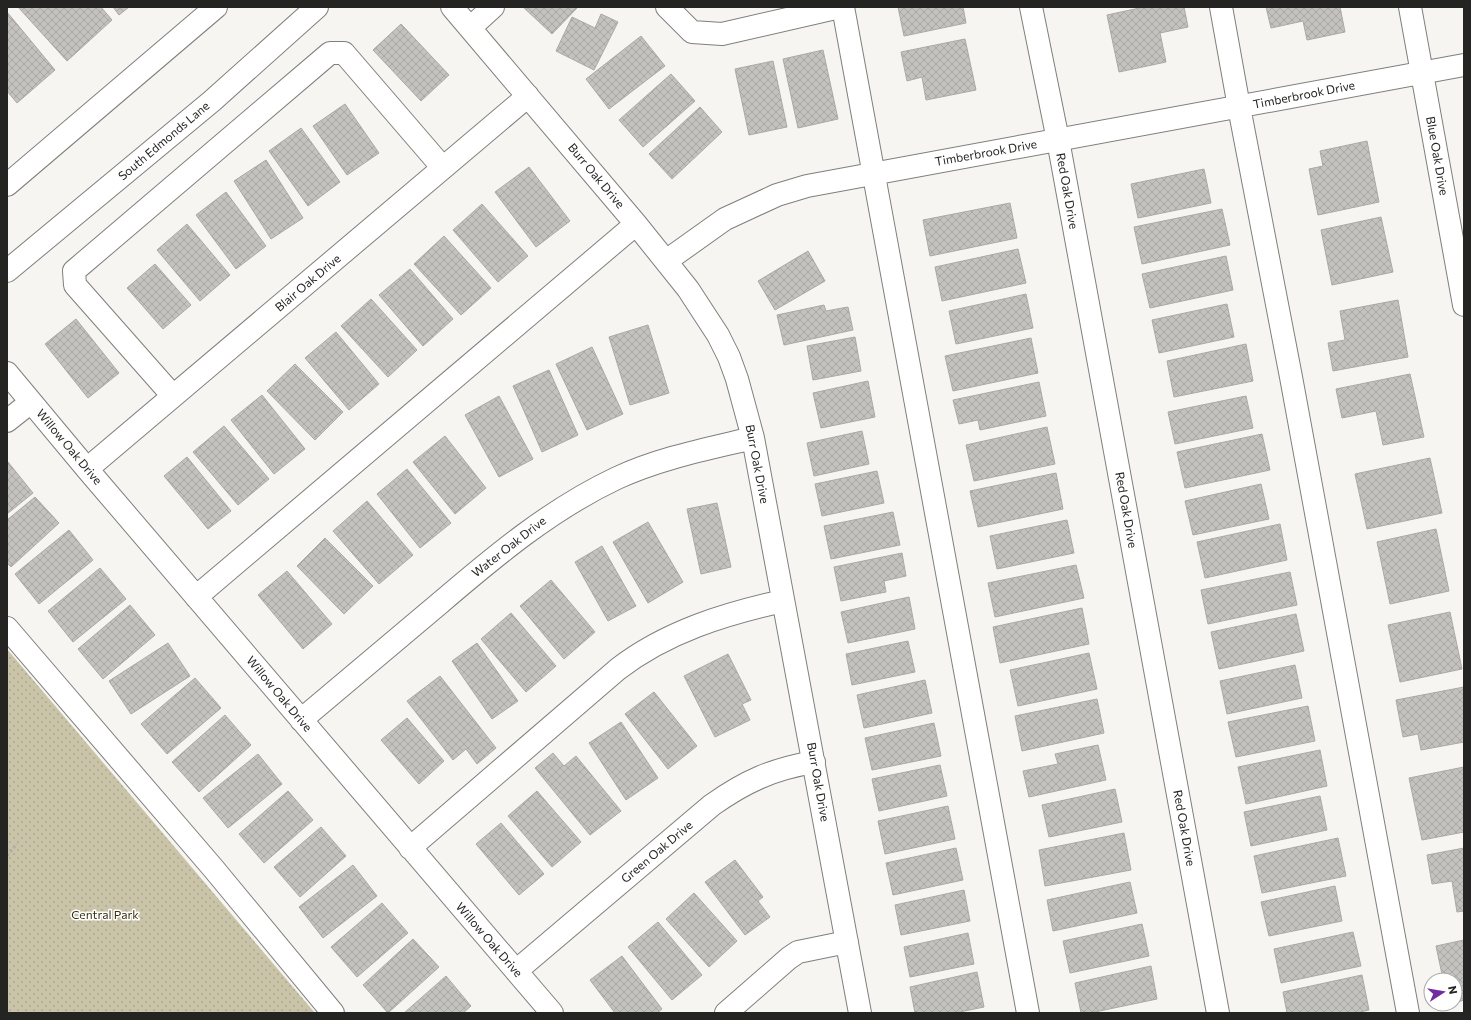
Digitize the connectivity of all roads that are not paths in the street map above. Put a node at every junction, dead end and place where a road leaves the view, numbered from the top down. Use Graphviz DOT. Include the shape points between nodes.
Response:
graph roads {
  1 [pos="216,7"];
  2 [pos="317,7"];
  3 [pos="452,7"];
  4 [pos="493,7"];
  5 [pos="667,7"];
  6 [pos="840,7"];
  7 [pos="843,7"];
  8 [pos="1031,7"];
  9 [pos="1221,7"];
  10 [pos="1410,7"];
  11 [pos="470,28"];
  12 [pos="1464,65"];
  13 [pos="1422,72"];
  14 [pos="528,96"];
  15 [pos="1239,107"];
  16 [pos="1058,140"];
  17 [pos="443,168"];
  18 [pos="873,174"];
  19 [pos="7,185"];
  20 [pos="636,224"];
  21 [pos="666,261"];
  22 [pos="7,271"];
  23 [pos="1464,305"];
  24 [pos="7,373"];
  25 [pos="173,396"];
  26 [pos="31,402"];
  27 [pos="7,421"];
  28 [pos="753,438"];
  29 [pos="87,469"];
  30 [pos="196,596"];
  31 [pos="783,601"];
  32 [pos="7,628"];
  33 [pos="301,720"];
  34 [pos="814,762"];
  35 [pos="410,848"];
  36 [pos="847,942"];
  37 [pos="516,970"];
  38 [pos="333,1013"];
  39 [pos="552,1013"];
  40 [pos="726,1013"];
  41 [pos="860,1013"];
  42 [pos="1028,1013"];
  43 [pos="1218,1013"];
  44 [pos="1408,1013"];
  1 -- 19 [label="street"];
  2 -- 22 [label="street, South Edmonds Lane" via="212,101"];
  3 -- 11 [label="street, Burr Oak Drive"];
  4 -- 11 [label="street"];
  5 -- 6 [label="street" via="692,32 722,34"];
  7 -- 18 [label="street"];
  8 -- 16 [label="street, Red Oak Drive"];
  9 -- 15 [label="street"];
  10 -- 13 [label="street, Blue Oak Drive"];
  11 -- 14 [label="street, Burr Oak Drive"];
  12 -- 13 [label="street, Timberbrook Drive"];
  13 -- 15 [label="street, Timberbrook Drive"];
  13 -- 23 [label="street, Blue Oak Drive"];
  14 -- 17 [label="street, Blair Oak Drive"];
  14 -- 20 [label="street, Burr Oak Drive"];
  15 -- 16 [label="street, Timberbrook Drive"];
  15 -- 44 [label="street"];
  16 -- 18 [label="street, Timberbrook Drive"];
  16 -- 43 [label="street, Red Oak Drive"];
  17 -- 25 [label="street, Blair Oak Drive"];
  17 -- 25 [label="street" via="344,53 330,53 74,271 75,285"];
  18 -- 21 [label="street, Timberbrook Drive" via="807,186 777,195 725,220"];
  18 -- 42 [label="street"];
  20 -- 21 [label="street, Burr Oak Drive"];
  20 -- 30 [label="street"];
  21 -- 28 [label="street, Burr Oak Drive" via="704,312 729,357 738,379"];
  24 -- 26 [label="street, Willow Oak Drive"];
  25 -- 29 [label="street, Blair Oak Drive"];
  26 -- 27 [label="street"];
  26 -- 29 [label="street, Willow Oak Drive"];
  28 -- 31 [label="street, Burr Oak Drive"];
  28 -- 33 [label="street, Water Oak Drive" via="646,466 568,504 490,560"];
  29 -- 30 [label="street, Willow Oak Drive"];
  30 -- 33 [label="street, Willow Oak Drive"];
  31 -- 34 [label="street, Burr Oak Drive"];
  31 -- 35 [label="street" via="719,618 673,636 636,656"];
  32 -- 38 [label="street" via="218,874"];
  33 -- 35 [label="street, Willow Oak Drive"];
  34 -- 36 [label="street, Burr Oak Drive"];
  34 -- 37 [label="street, Green Oak Drive" via="789,766 765,775 718,800"];
  35 -- 37 [label="street, Willow Oak Drive"];
  36 -- 40 [label="street" via="798,952"];
  36 -- 41 [label="street, Burr Oak Drive"];
  37 -- 39 [label="street, Willow Oak Drive"];
}
